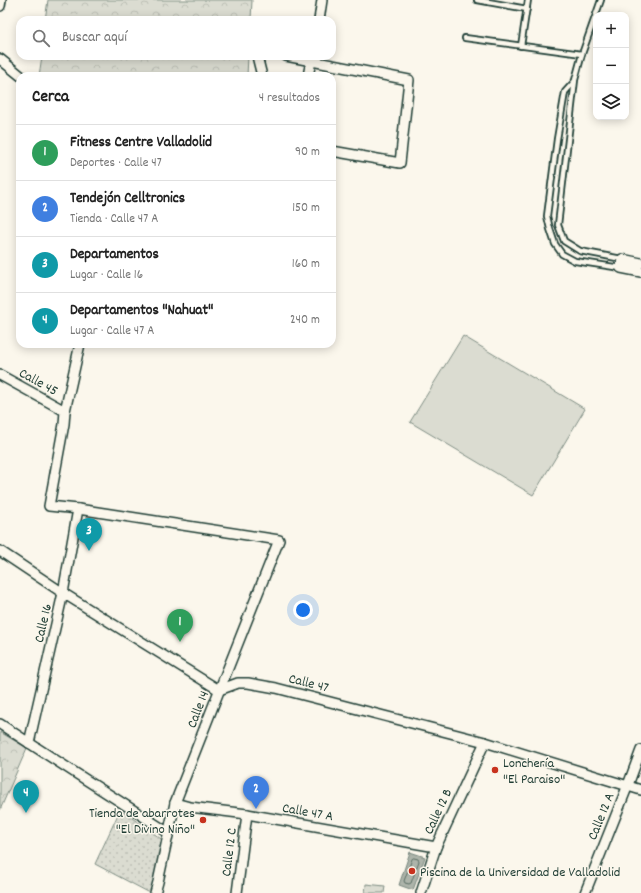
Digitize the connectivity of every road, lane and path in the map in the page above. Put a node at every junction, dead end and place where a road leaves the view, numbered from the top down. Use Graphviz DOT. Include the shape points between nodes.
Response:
graph roads {
  1 [pos="1,0"];
  2 [pos="322,0"];
  3 [pos="477,0"];
  4 [pos="528,0"];
  5 [pos="601,0"];
  6 [pos="0,6"];
  7 [pos="527,9"];
  8 [pos="320,16"];
  9 [pos="465,38"];
  10 [pos="521,46"];
  11 [pos="582,54"];
  12 [pos="0,59"];
  13 [pos="258,60"];
  14 [pos="312,60"];
  15 [pos="321,60"];
  16 [pos="16,72"];
  17 [pos="261,72"];
  18 [pos="309,72"];
  19 [pos="575,80"];
  20 [pos="336,153"];
  21 [pos="641,263"];
  22 [pos="621,264"];
  23 [pos="641,272"];
  24 [pos="79,348"];
  25 [pos="0,375"];
  26 [pos="65,411"];
  27 [pos="78,509"];
  28 [pos="0,551"];
  29 [pos="63,593"];
  30 [pos="223,680"];
  31 [pos="238,683"];
  32 [pos="219,690"];
  33 [pos="0,724"];
  34 [pos="485,742"];
  35 [pos="29,743"];
  36 [pos="641,750"];
  37 [pos="628,785"];
  38 [pos="641,790"];
  39 [pos="176,802"];
  40 [pos="247,814"];
  41 [pos="169,833"];
  42 [pos="436,847"];
  43 [pos="155,893"];
  44 [pos="237,893"];
  45 [pos="421,893"];
  46 [pos="585,893"];
  1 -- 6 [label="street"];
  2 -- 8 [label="street"];
  3 -- 7 [label="lane"];
  4 -- 7 [label="lane"];
  5 -- 11 [label="lane"];
  7 -- 10 [label="lane"];
  9 -- 10 [label="lane"];
  10 -- 11 [label="lane"];
  11 -- 19 [label="lane"];
  12 -- 16 [label="street"];
  13 -- 17 [label="street"];
  14 -- 18 [label="street"];
  15 -- 20 [label="street" via="409,80 400,163"];
  19 -- 22 [label="lane" via="558,225 564,241 580,252"];
  19 -- 22 [label="lane" via="565,92 557,139 547,216 550,229 555,244 562,254 569,258 576,261"];
  21 -- 22 [label="street"];
  22 -- 23 [label="street"];
  24 -- 26 [label="street"];
  25 -- 26 [label="street, Calle 45"];
  26 -- 27 [label="street" via="50,506"];
  27 -- 29 [label="street, Calle 16"];
  27 -- 30 [label="street, Calle 14" via="279,540"];
  28 -- 29 [label="street"];
  29 -- 32 [label="street"];
  29 -- 35 [label="street, Calle 16"];
  30 -- 31 [label="street"];
  30 -- 32 [label="street, Calle 14"];
  31 -- 32 [label="street, Calle 47"];
  31 -- 34 [label="street, Calle 47" via="276,688"];
  32 -- 39 [label="street, Calle 14"];
  33 -- 35 [label="street"];
  34 -- 37 [label="street, Calle 47"];
  34 -- 42 [label="street, Calle 12 B"];
  35 -- 41 [label="street"];
  36 -- 37 [label="street, Calle 12 A"];
  37 -- 38 [label="street, Calle 47"];
  37 -- 46 [label="street, Calle 12 A"];
  39 -- 40 [label="street, Calle 47 A" via="190,807"];
  39 -- 41 [label="street, Calle 14"];
  40 -- 42 [label="street, Calle 47 A"];
  40 -- 44 [label="street, Calle 12 C"];
  41 -- 43 [label="street, Calle 14"];
  42 -- 45 [label="street, Calle 12 B"];
}
